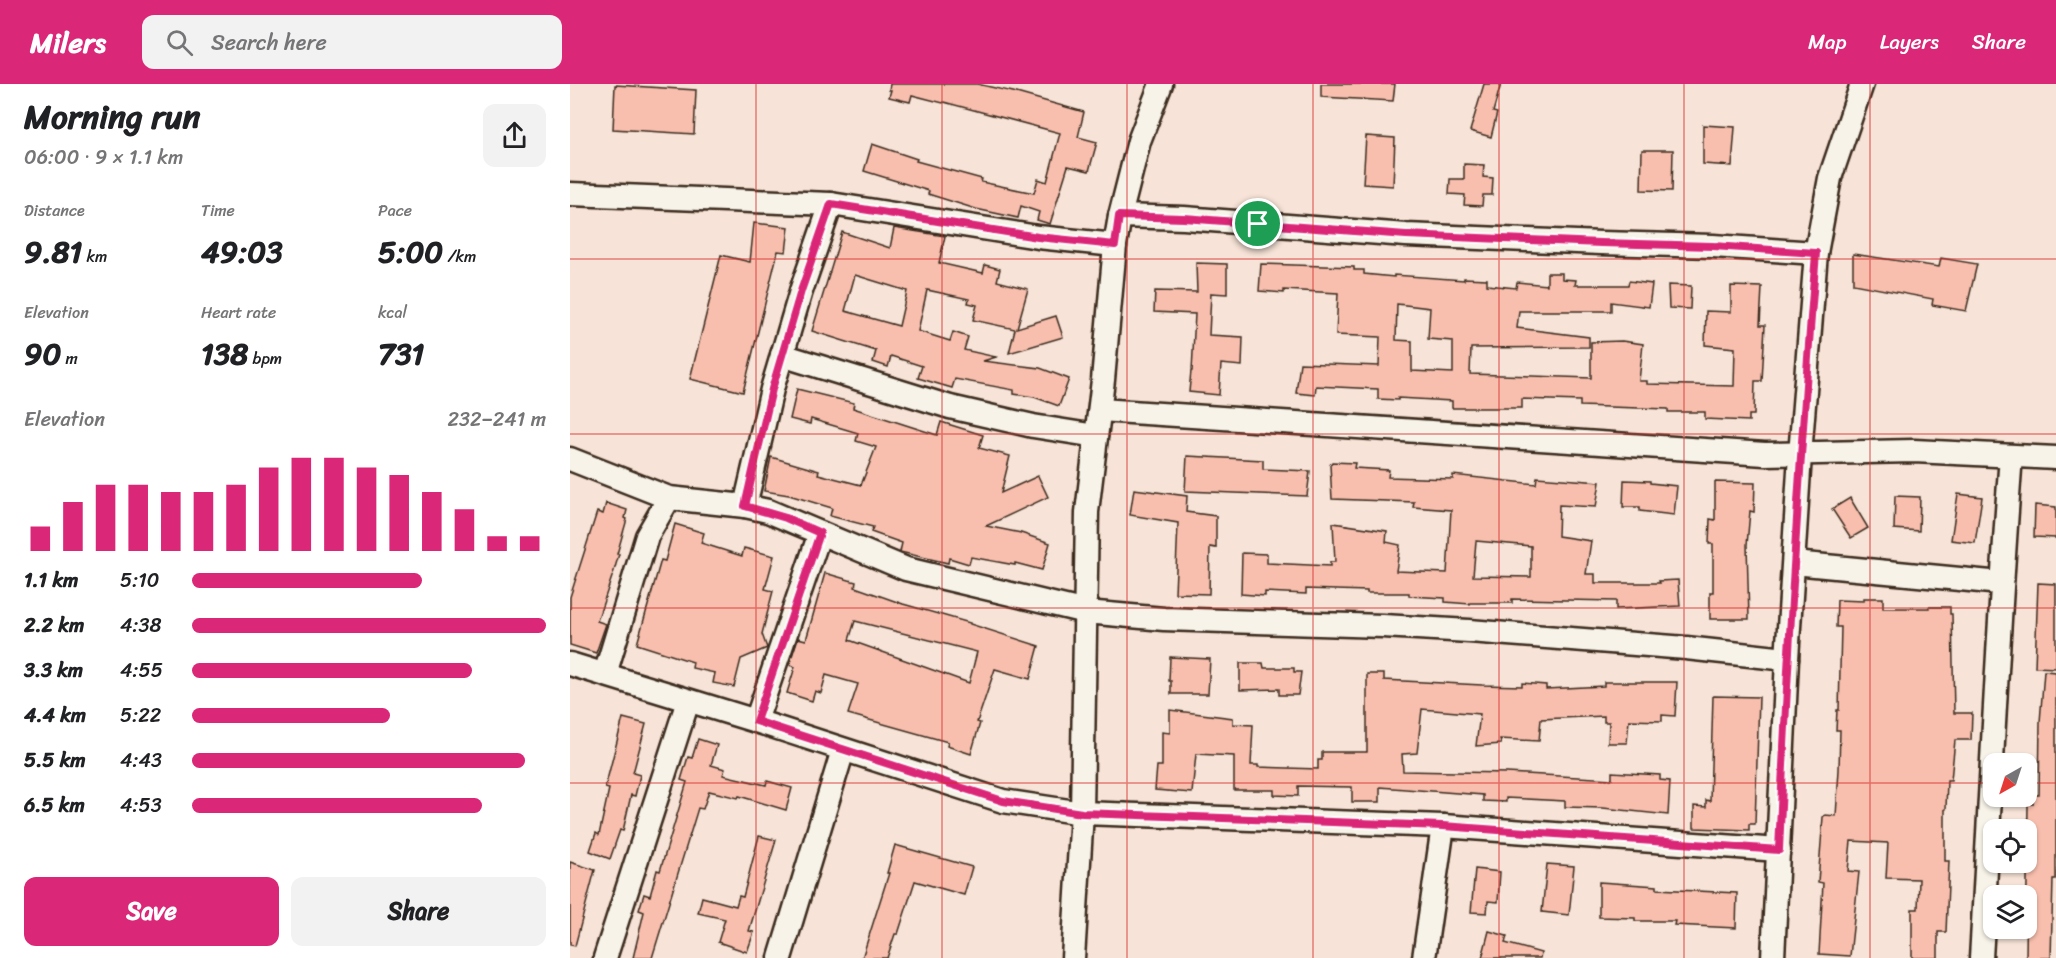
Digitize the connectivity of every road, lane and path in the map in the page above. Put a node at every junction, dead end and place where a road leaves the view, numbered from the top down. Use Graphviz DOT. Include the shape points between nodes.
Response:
graph roads {
  1 [pos="1161,84"];
  2 [pos="1862,84"];
  3 [pos="570,194"];
  4 [pos="831,204"];
  5 [pos="1119,216"];
  6 [pos="1115,245"];
  7 [pos="1816,253"];
  8 [pos="782,355"];
  9 [pos="1100,410"];
  10 [pos="1096,436"];
  11 [pos="1800,454"];
  12 [pos="2011,456"];
  13 [pos="2056,458"];
  14 [pos="570,459"];
  15 [pos="669,498"];
  16 [pos="745,506"];
  17 [pos="820,533"];
  18 [pos="1794,563"];
  19 [pos="2001,583"];
  20 [pos="1086,612"];
  21 [pos="1788,659"];
  22 [pos="570,664"];
  23 [pos="605,674"];
  24 [pos="688,701"];
  25 [pos="756,721"];
  26 [pos="843,750"];
  27 [pos="1082,813"];
  28 [pos="1443,826"];
  29 [pos="1779,850"];
  30 [pos="605,958"];
  31 [pos="780,958"];
  32 [pos="1073,958"];
  33 [pos="1424,958"];
  34 [pos="1773,958"];
  35 [pos="1981,958"];
  1 -- 5 [label="street" via="1139,141"];
  2 -- 7 [label="street" via="1830,178"];
  3 -- 4 [label="street"];
  4 -- 6 [label="street" via="1038,237"];
  4 -- 8 [label="street"];
  5 -- 6 [label="street"];
  5 -- 7 [label="street" via="1406,235"];
  6 -- 9 [label="street"];
  7 -- 11 [label="street"];
  8 -- 10 [label="street" via="950,407"];
  8 -- 16 [label="street"];
  9 -- 10 [label="street"];
  9 -- 11 [label="street"];
  10 -- 20 [label="street" via="1087,512"];
  11 -- 12 [label="street" via="1914,451"];
  11 -- 18 [label="street"];
  12 -- 13 [label="street"];
  12 -- 19 [label="street"];
  14 -- 15 [label="street"];
  15 -- 16 [label="street"];
  15 -- 23 [label="street" via="648,536"];
  16 -- 17 [label="street"];
  17 -- 20 [label="street" via="906,569"];
  17 -- 25 [label="street"];
  18 -- 19 [label="street"];
  18 -- 21 [label="street"];
  19 -- 35 [label="street"];
  20 -- 21 [label="street" via="1164,619 1469,631"];
  20 -- 27 [label="street"];
  21 -- 29 [label="street"];
  22 -- 23 [label="street"];
  23 -- 24 [label="street"];
  24 -- 25 [label="street"];
  24 -- 30 [label="street"];
  25 -- 26 [label="street"];
  26 -- 27 [label="street" via="1003,801"];
  26 -- 31 [label="street"];
  27 -- 28 [label="street"];
  27 -- 32 [label="street"];
  28 -- 29 [label="street"];
  28 -- 33 [label="street"];
  29 -- 34 [label="street"];
}
